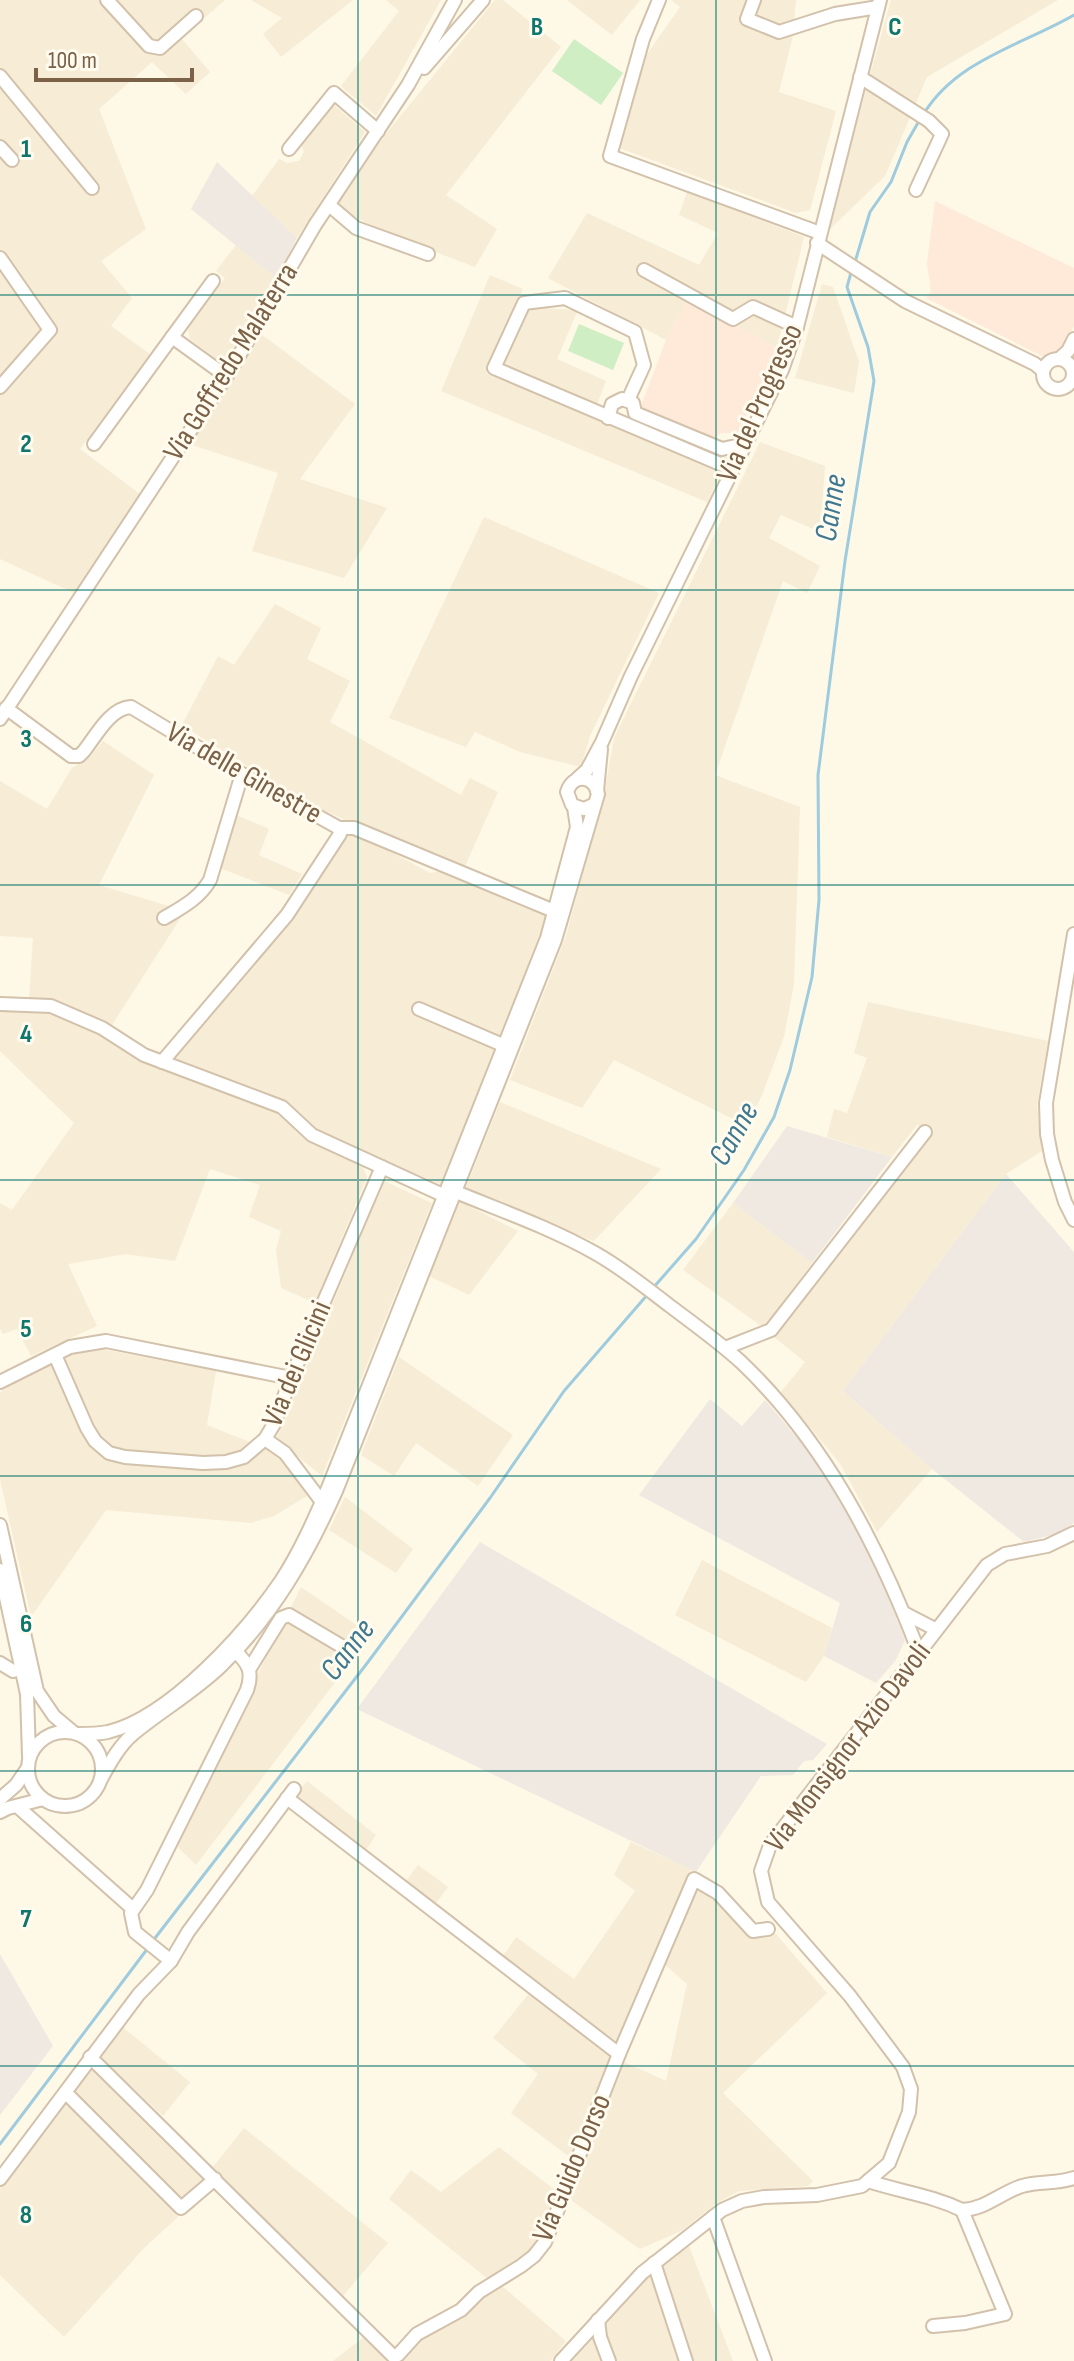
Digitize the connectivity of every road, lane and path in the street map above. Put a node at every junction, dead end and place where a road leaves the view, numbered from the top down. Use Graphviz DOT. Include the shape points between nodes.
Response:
graph roads {
  1 [pos="107,0"];
  2 [pos="455,0"];
  3 [pos="483,0"];
  4 [pos="659,0"];
  5 [pos="754,0"];
  6 [pos="879,3"];
  7 [pos="196,16"];
  8 [pos="0,76"];
  9 [pos="860,77"];
  10 [pos="408,85"];
  11 [pos="378,131"];
  12 [pos="0,147"];
  13 [pos="289,149"];
  14 [pos="12,160"];
  15 [pos="92,188"];
  16 [pos="916,190"];
  17 [pos="329,205"];
  18 [pos="818,238"];
  19 [pos="428,254"];
  20 [pos="0,258"];
  21 [pos="644,270"];
  22 [pos="213,281"];
  23 [pos="797,327"];
  24 [pos="172,337"];
  25 [pos="1056,359"];
  26 [pos="226,376"];
  27 [pos="0,387"];
  28 [pos="628,400"];
  29 [pos="608,418"];
  30 [pos="94,444"];
  31 [pos="745,444"];
  32 [pos="732,469"];
  33 [pos="3,714"];
  34 [pos="602,742"];
  35 [pos="242,774"];
  36 [pos="578,778"];
  37 [pos="597,791"];
  38 [pos="593,805"];
  39 [pos="574,807"];
  40 [pos="339,828"];
  41 [pos="554,911"];
  42 [pos="164,918"];
  43 [pos="1074,934"];
  44 [pos="0,1004"];
  45 [pos="419,1009"];
  46 [pos="505,1046"];
  47 [pos="162,1062"];
  48 [pos="925,1132"];
  49 [pos="382,1167"];
  50 [pos="450,1194"];
  51 [pos="1074,1220"];
  52 [pos="725,1348"];
  53 [pos="55,1355"];
  54 [pos="291,1378"];
  55 [pos="0,1382"];
  56 [pos="265,1439"];
  57 [pos="322,1502"];
  58 [pos="0,1525"];
  59 [pos="1074,1533"];
  60 [pos="0,1570"];
  61 [pos="904,1613"];
  62 [pos="935,1629"];
  63 [pos="343,1647"];
  64 [pos="918,1650"];
  65 [pos="235,1651"];
  66 [pos="0,1663"];
  67 [pos="250,1668"];
  68 [pos="22,1669"];
  69 [pos="76,1733"];
  70 [pos="28,1764"];
  71 [pos="101,1779"];
  72 [pos="0,1799"];
  73 [pos="43,1799"];
  74 [pos="17,1806"];
  75 [pos="0,1812"];
  76 [pos="768,1902"];
  77 [pos="133,1909"];
  78 [pos="790,1928"];
  79 [pos="768,1929"];
  80 [pos="166,1957"];
  81 [pos="619,2054"];
  82 [pos="90,2057"];
  83 [pos="66,2093"];
  84 [pos="1074,2178"];
  85 [pos="0,2179"];
  86 [pos="215,2179"];
  87 [pos="868,2181"];
  88 [pos="962,2210"];
  89 [pos="713,2217"];
  90 [pos="654,2263"];
  91 [pos="598,2320"];
  92 [pos="933,2326"];
  93 [pos="561,2361"];
  94 [pos="609,2361"];
  95 [pos="686,2361"];
  96 [pos="765,2361"];
  1 -- 7 [label="street" via="149,46 160,48"];
  2 -- 10 [label="street, Via Goffredo Malaterra"];
  3 -- 10 [label="street"];
  4 -- 18 [label="street" via="638,53 610,156"];
  5 -- 6 [label="street" via="747,19 779,32"];
  6 -- 9 [label="street, Via del Progresso"];
  8 -- 15 [label="street"];
  9 -- 16 [label="street" via="942,134"];
  9 -- 18 [label="street, Via del Progresso"];
  10 -- 11 [label="street, Via Goffredo Malaterra"];
  11 -- 13 [label="street" via="334,93"];
  11 -- 17 [label="street, Via Goffredo Malaterra"];
  12 -- 14 [label="street"];
  17 -- 19 [label="street" via="356,228"];
  17 -- 26 [label="street, Via Goffredo Malaterra"];
  18 -- 23 [label="street, Via del Progresso"];
  18 -- 25 [label="street" via="905,301"];
  20 -- 27 [label="street" via="50,330"];
  21 -- 23 [label="street" via="733,319 753,307"];
  22 -- 24 [label="street"];
  23 -- 31 [label="street, Via del Progresso"];
  24 -- 26 [label="street"];
  24 -- 30 [label="street"];
  26 -- 33 [label="street, Via Goffredo Malaterra"];
  28 -- 29 [label="street" via="616,400"];
  28 -- 29 [label="street" via="644,365 635,332 565,298 524,303 494,368"];
  28 -- 31 [label="street" via="635,413 722,449"];
  29 -- 32 [label="street"];
  31 -- 32 [label="street, Via del Progresso"];
  32 -- 34 [label="street, Via del Progresso"];
  33 -- 35 [label="street, Via delle Ginestre" via="79,756 114,714 131,707"];
  34 -- 36 [label="street"];
  34 -- 37 [label="street"];
  35 -- 40 [label="street, Via delle Ginestre"];
  35 -- 42 [label="street" via="210,880 188,904"];
  36 -- 37 [label="street" via="588,779"];
  36 -- 39 [label="street" via="567,792"];
  37 -- 38 [label="street"];
  38 -- 39 [label="street"];
  38 -- 50 [label="street" via="555,940"];
  39 -- 41 [label="street" via="577,827"];
  40 -- 41 [label="street, Via delle Ginestre" via="354,828"];
  40 -- 47 [label="street" via="287,915"];
  41 -- 46 [label="street"];
  43 -- 51 [label="street" via="1046,1103 1052,1160"];
  44 -- 47 [label="street" via="51,1006"];
  45 -- 46 [label="street"];
  46 -- 50 [label="street"];
  47 -- 49 [label="street" via="282,1107 312,1135"];
  48 -- 52 [label="street" via="771,1330"];
  49 -- 50 [label="street"];
  49 -- 54 [label="street, Via dei Glicini"];
  50 -- 52 [label="street" via="595,1252"];
  50 -- 57 [label="street"];
  50 -- 65 [label="street" via="321,1524 289,1584"];
  52 -- 61 [label="street" via="816,1447 859,1519"];
  53 -- 54 [label="street" via="106,1341"];
  53 -- 55 [label="street"];
  53 -- 56 [label="street, Via dei Glicini" via="87,1428 109,1453 226,1462 244,1457"];
  54 -- 56 [label="street, Via dei Glicini"];
  56 -- 57 [label="street" via="285,1453"];
  57 -- 69 [label="street" via="282,1580 215,1659 128,1725"];
  58 -- 69 [label="street" via="37,1691 54,1716"];
  59 -- 62 [label="street, Via Monsignor Azio Davoli" via="1047,1546 995,1558"];
  60 -- 68 [label="street"];
  61 -- 62 [label="street"];
  61 -- 64 [label="street"];
  62 -- 64 [label="street, Via Monsignor Azio Davoli"];
  63 -- 67 [label="street" via="289,1615 281,1618"];
  64 -- 76 [label="street, Via Monsignor Azio Davoli" via="770,1845 761,1871"];
  65 -- 67 [label="street"];
  65 -- 71 [label="street" via="193,1691 133,1734"];
  66 -- 68 [label="street" via="13,1671"];
  67 -- 77 [label="street" via="247,1690"];
  68 -- 70 [label="street"];
  69 -- 70 [label="street" via="51,1734 33,1748"];
  69 -- 71 [label="street" via="95,1747"];
  70 -- 72 [label="street"];
  70 -- 73 [label="street" via="29,1781"];
  71 -- 73 [label="street" via="78,1804 54,1805"];
  73 -- 74 [label="street"];
  74 -- 75 [label="street"];
  74 -- 77 [label="street"];
  76 -- 78 [label="street"];
  76 -- 79 [label="street, Via Monsignor Azio Davoli"];
  77 -- 80 [label="street" via="135,1932"];
  78 -- 79 [label="street"];
  78 -- 87 [label="street" via="877,2031 903,2067 911,2089 909,2112 889,2163"];
  79 -- 81 [label="street, Via Guido Dorso" via="753,1931 718,1893 694,1879"];
  80 -- 81 [label="street" via="291,1794"];
  80 -- 82 [label="street"];
  81 -- 86 [label="street, Via Guido Dorso" via="545,2242 461,2310 417,2334 398,2355 393,2356"];
  82 -- 83 [label="street"];
  82 -- 86 [label="street, Via Guido Dorso"];
  83 -- 85 [label="street"];
  83 -- 86 [label="street" via="181,2208"];
  84 -- 88 [label="street" via="1027,2185 977,2210"];
  87 -- 88 [label="street"];
  87 -- 89 [label="street" via="817,2195 742,2201"];
  88 -- 92 [label="street" via="1005,2314"];
  89 -- 90 [label="street"];
  89 -- 96 [label="street"];
  90 -- 91 [label="street"];
  90 -- 95 [label="street"];
  91 -- 93 [label="street"];
  91 -- 94 [label="street"];
}
